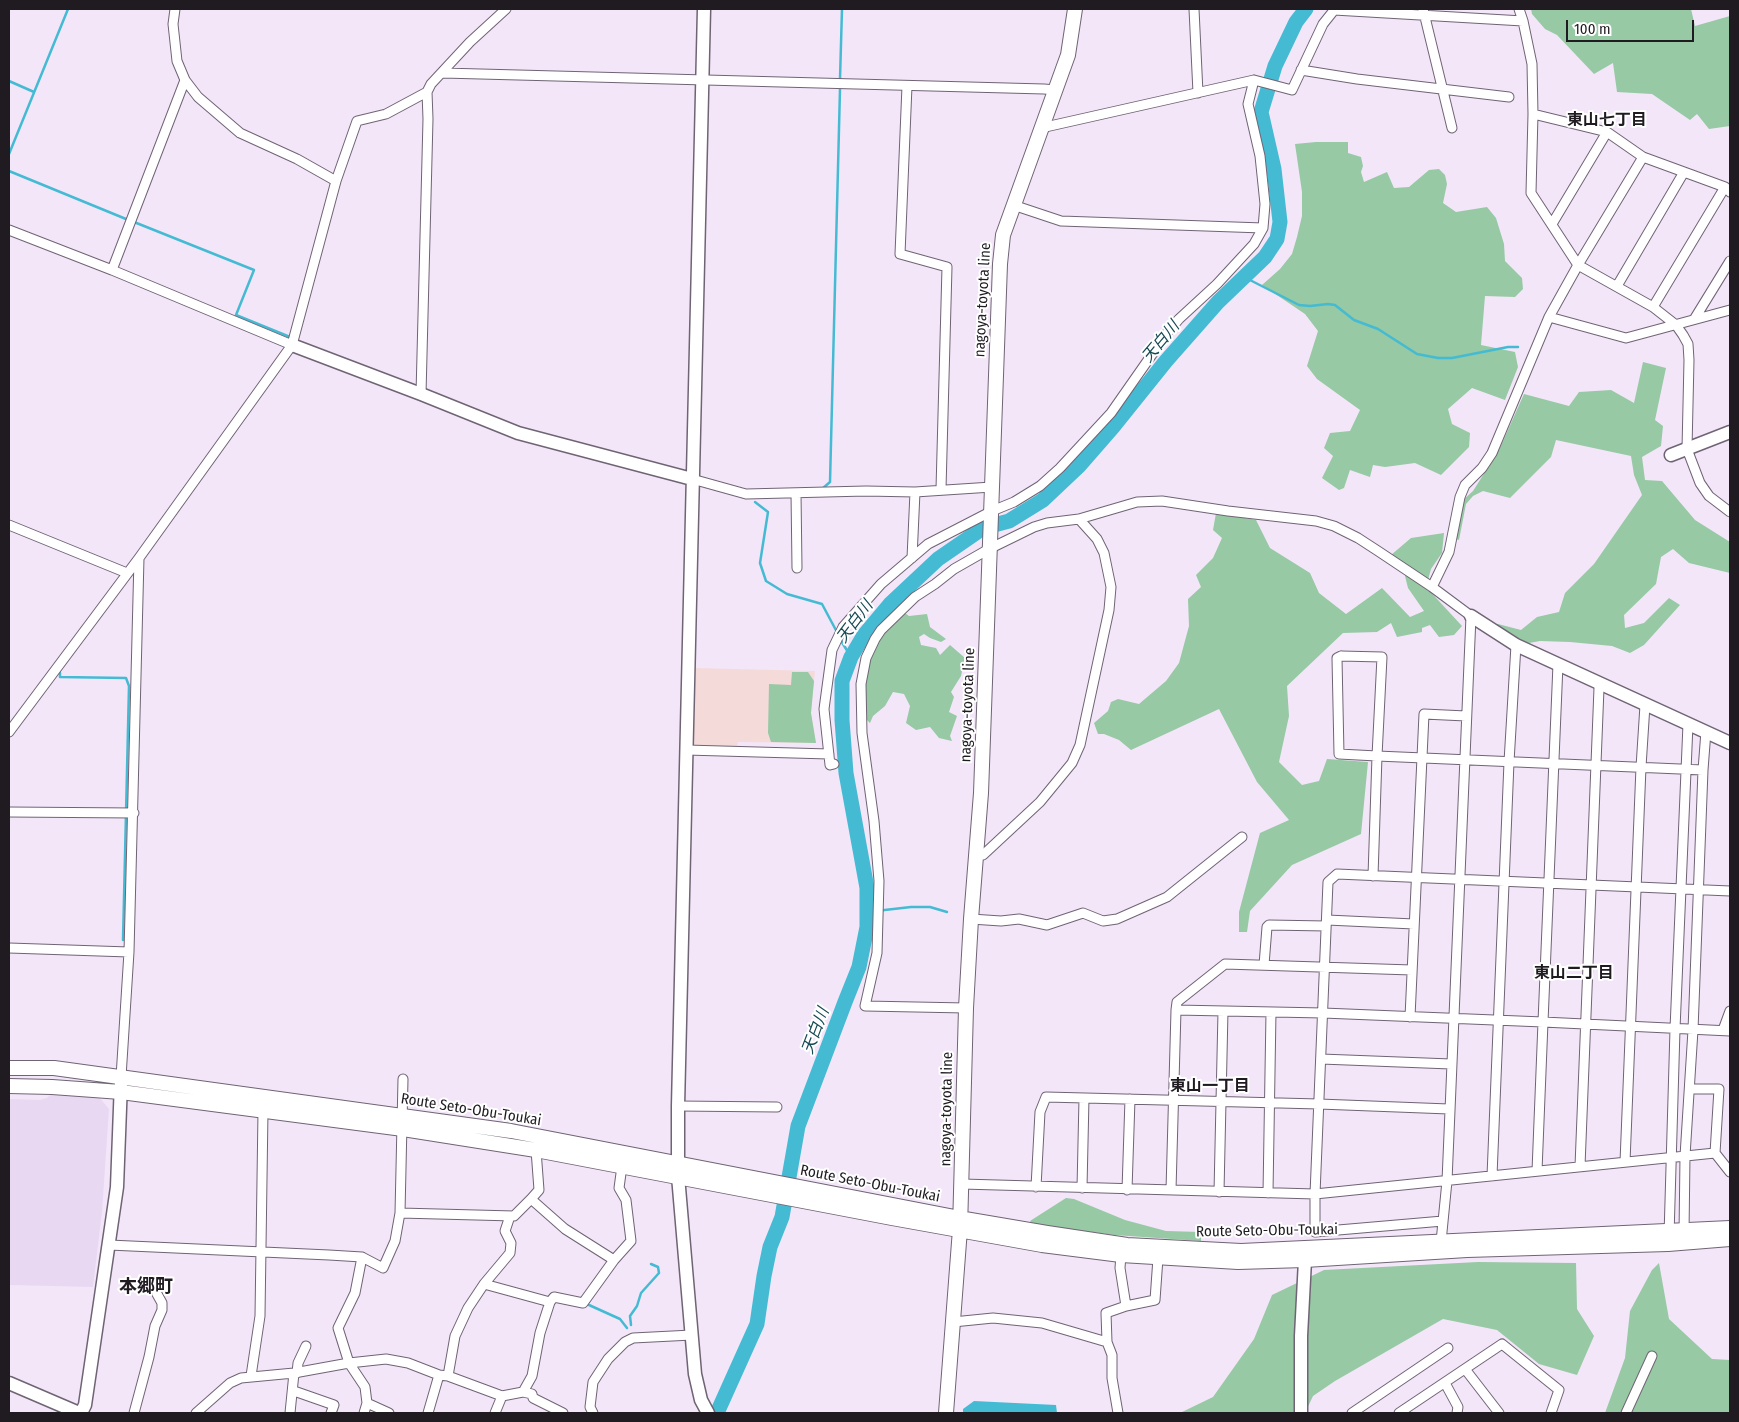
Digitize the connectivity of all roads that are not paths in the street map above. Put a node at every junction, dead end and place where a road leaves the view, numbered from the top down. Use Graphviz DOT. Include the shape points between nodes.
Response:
graph roads {
  1 [pos="175,9"];
  2 [pos="506,9"];
  3 [pos="704,9"];
  4 [pos="1075,9"];
  5 [pos="1194,9"];
  6 [pos="1334,9"];
  7 [pos="1518,9"];
  8 [pos="1424,12"];
  9 [pos="1523,21"];
  10 [pos="1301,70"];
  11 [pos="443,73"];
  12 [pos="185,80"];
  13 [pos="702,80"];
  14 [pos="1254,80"];
  15 [pos="906,86"];
  16 [pos="1055,90"];
  17 [pos="1443,90"];
  18 [pos="426,92"];
  19 [pos="1198,93"];
  20 [pos="1509,97"];
  21 [pos="1533,114"];
  22 [pos="1041,128"];
  23 [pos="1452,128"];
  24 [pos="1606,132"];
  25 [pos="1643,157"];
  26 [pos="1684,172"];
  27 [pos="336,181"];
  28 [pos="1728,190"];
  29 [pos="1013,205"];
  30 [pos="1552,224"];
  31 [pos="1263,228"];
  32 [pos="9,230"];
  33 [pos="1730,261"];
  34 [pos="1578,265"];
  35 [pos="112,270"];
  36 [pos="1617,286"];
  37 [pos="1653,308"];
  38 [pos="1730,310"];
  39 [pos="1549,317"];
  40 [pos="1696,318"];
  41 [pos="1676,325"];
  42 [pos="292,345"];
  43 [pos="421,394"];
  44 [pos="1730,432"];
  45 [pos="1687,449"];
  46 [pos="1672,455"];
  47 [pos="692,479"];
  48 [pos="992,487"];
  49 [pos="941,489"];
  50 [pos="915,492"];
  51 [pos="796,493"];
  52 [pos="1730,512"];
  53 [pos="991,513"];
  54 [pos="1079,518"];
  55 [pos="9,525"];
  56 [pos="990,547"];
  57 [pos="139,558"];
  58 [pos="912,558"];
  59 [pos="797,568"];
  60 [pos="127,573"];
  61 [pos="1432,587"];
  62 [pos="1471,616"];
  63 [pos="1516,645"];
  64 [pos="1558,664"];
  65 [pos="1601,684"];
  66 [pos="1645,704"];
  67 [pos="1466,716"];
  68 [pos="1688,724"];
  69 [pos="1706,731"];
  70 [pos="9,732"];
  71 [pos="1730,743"];
  72 [pos="686,750"];
  73 [pos="829,754"];
  74 [pos="1378,756"];
  75 [pos="1421,758"];
  76 [pos="1466,759"];
  77 [pos="1509,762"];
  78 [pos="1553,763"];
  79 [pos="834,764"];
  80 [pos="1597,765"];
  81 [pos="1641,767"];
  82 [pos="1686,769"];
  83 [pos="1703,770"];
  84 [pos="9,812"];
  85 [pos="134,813"];
  86 [pos="1242,837"];
  87 [pos="977,855"];
  88 [pos="1373,876"];
  89 [pos="1417,878"];
  90 [pos="1460,880"];
  91 [pos="1504,881"];
  92 [pos="1548,884"];
  93 [pos="1592,885"];
  94 [pos="1636,887"];
  95 [pos="1681,890"];
  96 [pos="1699,890"];
  97 [pos="1730,891"];
  98 [pos="971,919"];
  99 [pos="1326,923"];
  100 [pos="1414,924"];
  101 [pos="9,948"];
  102 [pos="129,952"];
  103 [pos="1264,965"];
  104 [pos="1325,967"];
  105 [pos="1412,970"];
  106 [pos="966,1008"];
  107 [pos="1176,1010"];
  108 [pos="1223,1011"];
  109 [pos="1730,1011"];
  110 [pos="1271,1012"];
  111 [pos="1322,1013"];
  112 [pos="1410,1017"];
  113 [pos="1454,1018"];
  114 [pos="1498,1021"];
  115 [pos="1543,1022"];
  116 [pos="1586,1024"];
  117 [pos="1630,1026"];
  118 [pos="1675,1029"];
  119 [pos="1693,1030"];
  120 [pos="1727,1030"];
  121 [pos="1321,1059"];
  122 [pos="1451,1064"];
  123 [pos="9,1068"];
  124 [pos="121,1077"];
  125 [pos="403,1079"];
  126 [pos="9,1086"];
  127 [pos="1690,1089"];
  128 [pos="121,1092"];
  129 [pos="1084,1098"];
  130 [pos="1130,1099"];
  131 [pos="1173,1100"];
  132 [pos="1222,1101"];
  133 [pos="1269,1103"];
  134 [pos="1318,1104"];
  135 [pos="678,1106"];
  136 [pos="777,1107"];
  137 [pos="1449,1109"];
  138 [pos="263,1111"];
  139 [pos="403,1122"];
  140 [pos="536,1150"];
  141 [pos="1715,1153"];
  142 [pos="1685,1156"];
  143 [pos="1670,1157"];
  144 [pos="1625,1162"];
  145 [pos="622,1166"];
  146 [pos="1580,1166"];
  147 [pos="678,1169"];
  148 [pos="1537,1171"];
  149 [pos="1730,1172"];
  150 [pos="1492,1176"];
  151 [pos="1447,1181"];
  152 [pos="962,1184"];
  153 [pos="1036,1187"];
  154 [pos="1082,1188"];
  155 [pos="1127,1190"];
  156 [pos="1171,1190"];
  157 [pos="1220,1192"];
  158 [pos="1268,1192"];
  159 [pos="1315,1194"];
  160 [pos="531,1199"];
  161 [pos="400,1213"];
  162 [pos="510,1216"];
  163 [pos="1443,1221"];
  164 [pos="960,1224"];
  165 [pos="1730,1228"];
  166 [pos="1684,1236"];
  167 [pos="1668,1238"];
  168 [pos="1730,1240"];
  169 [pos="1441,1242"];
  170 [pos="109,1245"];
  171 [pos="261,1252"];
  172 [pos="1121,1256"];
  173 [pos="362,1257"];
  174 [pos="1158,1258"];
  175 [pos="614,1260"];
  176 [pos="1305,1260"];
  177 [pos="484,1284"];
  178 [pos="157,1294"];
  179 [pos="550,1302"];
  180 [pos="1126,1306"];
  181 [pos="953,1322"];
  182 [pos="692,1335"];
  183 [pos="1108,1342"];
  184 [pos="306,1346"];
  185 [pos="1448,1348"];
  186 [pos="1652,1356"];
  187 [pos="349,1363"];
  188 [pos="1464,1369"];
  189 [pos="296,1373"];
  190 [pos="444,1375"];
  191 [pos="251,1376"];
  192 [pos="9,1383"];
  193 [pos="1445,1384"];
  194 [pos="294,1391"];
  195 [pos="523,1392"];
  196 [pos="502,1396"];
  197 [pos="367,1403"];
  198 [pos="74,1412"];
  199 [pos="134,1413"];
  200 [pos="196,1413"];
  201 [pos="290,1413"];
  202 [pos="331,1413"];
  203 [pos="364,1413"];
  204 [pos="389,1413"];
  205 [pos="428,1413"];
  206 [pos="495,1413"];
  207 [pos="563,1413"];
  208 [pos="593,1413"];
  209 [pos="708,1413"];
  210 [pos="946,1413"];
  211 [pos="1118,1413"];
  212 [pos="1300,1413"];
  213 [pos="1352,1413"];
  214 [pos="1399,1413"];
  215 [pos="1457,1413"];
  216 [pos="1499,1413"];
  217 [pos="1551,1413"];
  218 [pos="1626,1413"];
  1 -- 12 [label="street" via="173,24 177,61"];
  2 -- 11 [label="street" via="470,42"];
  3 -- 13 [label="street"];
  4 -- 16 [label="main road, nagoya-toyota line" via="1068,55"];
  5 -- 19 [label="street"];
  6 -- 8 [label="street"];
  6 -- 10 [label="street" via="1323,24"];
  7 -- 9 [label="street"];
  8 -- 9 [label="street"];
  8 -- 17 [label="street"];
  9 -- 21 [label="street" via="1532,64"];
  10 -- 14 [label="street" via="1292,90"];
  10 -- 17 [label="street"];
  11 -- 13 [label="street"];
  11 -- 18 [label="street"];
  12 -- 27 [label="street" via="198,98 240,132"];
  12 -- 35 [label="street"];
  13 -- 15 [label="street"];
  13 -- 47 [label="street"];
  14 -- 19 [label="street"];
  14 -- 31 [label="street" via="1248,104 1265,192"];
  15 -- 16 [label="street"];
  15 -- 49 [label="street" via="900,254 946,267"];
  16 -- 22 [label="main road, nagoya-toyota line"];
  17 -- 20 [label="street"];
  17 -- 23 [label="street"];
  18 -- 27 [label="street" via="386,114 357,121"];
  18 -- 43 [label="street"];
  19 -- 22 [label="street"];
  21 -- 24 [label="street"];
  21 -- 30 [label="street" via="1532,193"];
  22 -- 29 [label="main road, nagoya-toyota line"];
  24 -- 25 [label="street"];
  24 -- 30 [label="street"];
  25 -- 26 [label="street"];
  25 -- 34 [label="street"];
  26 -- 28 [label="street"];
  26 -- 36 [label="street"];
  27 -- 42 [label="street"];
  28 -- 37 [label="street"];
  29 -- 31 [label="street" via="1061,221"];
  29 -- 48 [label="main road, nagoya-toyota line" via="1003,235 1000,264"];
  30 -- 34 [label="street"];
  31 -- 53 [label="street" via="1246,254 1179,319 1111,413 1060,468 1031,492"];
  32 -- 35 [label="street"];
  33 -- 40 [label="street"];
  34 -- 36 [label="street"];
  34 -- 39 [label="street"];
  35 -- 42 [label="street"];
  36 -- 37 [label="street"];
  37 -- 41 [label="street"];
  38 -- 40 [label="street"];
  39 -- 41 [label="street" via="1626,338"];
  39 -- 61 [label="street" via="1492,453 1465,485 1449,552"];
  40 -- 41 [label="street"];
  41 -- 45 [label="street" via="1688,344"];
  42 -- 43 [label="street"];
  42 -- 57 [label="street"];
  43 -- 47 [label="street" via="518,433"];
  44 -- 45 [label="street"];
  45 -- 46 [label="street"];
  45 -- 52 [label="street" via="1700,483 1709,496"];
  47 -- 51 [label="street" via="746,494"];
  47 -- 72 [label="street"];
  48 -- 49 [label="street"];
  48 -- 53 [label="main road, nagoya-toyota line"];
  49 -- 50 [label="street"];
  50 -- 51 [label="street"];
  50 -- 58 [label="street"];
  51 -- 59 [label="street"];
  53 -- 56 [label="main road, nagoya-toyota line"];
  53 -- 58 [label="street" via="941,536"];
  54 -- 56 [label="street" via="1034,527"];
  54 -- 61 [label="street" via="1149,500 1316,521 1358,538"];
  54 -- 87 [label="street" via="1097,539 1104,554 1111,588 1080,745 1072,763 1040,802 984,855"];
  55 -- 60 [label="street"];
  56 -- 87 [label="main road, nagoya-toyota line"];
  56 -- 106 [label="street" via="915,597 892,618 870,648 861,684 862,733 879,880 876,953 865,1006"];
  57 -- 60 [label="street"];
  57 -- 85 [label="street"];
  58 -- 73 [label="street" via="868,597 843,627 832,650 824,709"];
  60 -- 70 [label="street"];
  61 -- 62 [label="street"];
  62 -- 63 [label="street"];
  62 -- 67 [label="street"];
  63 -- 64 [label="street"];
  63 -- 77 [label="street"];
  64 -- 65 [label="street"];
  64 -- 78 [label="street"];
  65 -- 66 [label="street"];
  65 -- 80 [label="street"];
  66 -- 68 [label="street"];
  66 -- 81 [label="street"];
  67 -- 75 [label="street" via="1424,714"];
  67 -- 76 [label="street"];
  68 -- 69 [label="street"];
  68 -- 82 [label="street"];
  69 -- 71 [label="street"];
  69 -- 83 [label="street"];
  72 -- 73 [label="street"];
  72 -- 135 [label="street"];
  73 -- 79 [label="street" via="830,765"];
  74 -- 74 [label="street" via="1339,754 1338,658 1341,656 1382,657"];
  74 -- 75 [label="street"];
  74 -- 88 [label="street"];
  75 -- 76 [label="street"];
  75 -- 89 [label="street"];
  76 -- 77 [label="street"];
  76 -- 90 [label="street"];
  77 -- 78 [label="street"];
  77 -- 91 [label="street"];
  78 -- 80 [label="street"];
  78 -- 92 [label="street"];
  80 -- 81 [label="street"];
  80 -- 93 [label="street"];
  81 -- 82 [label="street"];
  81 -- 94 [label="street"];
  82 -- 83 [label="street"];
  82 -- 95 [label="street"];
  83 -- 96 [label="street"];
  84 -- 85 [label="street"];
  85 -- 102 [label="street"];
  86 -- 98 [label="street" via="1168,897 1117,919 1102,921 1083,913 1047,925 1019,919"];
  87 -- 98 [label="main road, nagoya-toyota line"];
  88 -- 89 [label="street"];
  88 -- 99 [label="street" via="1333,876 1328,882"];
  89 -- 90 [label="street"];
  89 -- 100 [label="street"];
  90 -- 91 [label="street"];
  90 -- 113 [label="street"];
  91 -- 92 [label="street"];
  91 -- 114 [label="street"];
  92 -- 93 [label="street"];
  92 -- 115 [label="street"];
  93 -- 94 [label="street"];
  93 -- 116 [label="street"];
  94 -- 95 [label="street"];
  94 -- 117 [label="street"];
  95 -- 96 [label="street"];
  95 -- 118 [label="street"];
  96 -- 97 [label="street"];
  96 -- 119 [label="street"];
  98 -- 106 [label="main road, nagoya-toyota line"];
  99 -- 100 [label="street"];
  99 -- 103 [label="street" via="1269,925"];
  99 -- 104 [label="street"];
  100 -- 105 [label="street"];
  101 -- 102 [label="street"];
  102 -- 124 [label="street"];
  103 -- 104 [label="street"];
  103 -- 107 [label="street" via="1225,964 1177,1002"];
  104 -- 105 [label="street"];
  104 -- 111 [label="street"];
  105 -- 112 [label="street"];
  106 -- 152 [label="main road, nagoya-toyota line"];
  107 -- 108 [label="street"];
  107 -- 131 [label="street"];
  108 -- 110 [label="street"];
  108 -- 132 [label="street"];
  109 -- 120 [label="street"];
  110 -- 111 [label="street"];
  110 -- 133 [label="street"];
  111 -- 112 [label="street"];
  111 -- 121 [label="street"];
  112 -- 113 [label="street"];
  113 -- 114 [label="street"];
  113 -- 122 [label="street"];
  114 -- 115 [label="street"];
  114 -- 150 [label="street"];
  115 -- 116 [label="street"];
  115 -- 148 [label="street"];
  116 -- 117 [label="street"];
  116 -- 146 [label="street"];
  117 -- 118 [label="street"];
  117 -- 144 [label="street"];
  118 -- 119 [label="street"];
  118 -- 143 [label="street"];
  119 -- 120 [label="street"];
  119 -- 127 [label="street"];
  121 -- 122 [label="street"];
  121 -- 134 [label="street"];
  122 -- 137 [label="street"];
  123 -- 124 [label="main road, Route Seto-Obu-Toukai" via="54,1068"];
  124 -- 128 [label="street"];
  124 -- 139 [label="main road, Route Seto-Obu-Toukai"];
  125 -- 139 [label="street"];
  126 -- 128 [label="main road, Route Seto-Obu-Toukai"];
  127 -- 141 [label="street" via="1719,1089"];
  127 -- 142 [label="street"];
  128 -- 138 [label="main road, Route Seto-Obu-Toukai"];
  128 -- 170 [label="street" via="117,1187"];
  129 -- 130 [label="street"];
  129 -- 153 [label="street" via="1046,1097 1040,1112"];
  129 -- 154 [label="street"];
  130 -- 131 [label="street"];
  130 -- 155 [label="street"];
  131 -- 132 [label="street"];
  131 -- 156 [label="street"];
  132 -- 133 [label="street"];
  132 -- 157 [label="street"];
  133 -- 134 [label="street"];
  133 -- 158 [label="street"];
  134 -- 137 [label="street"];
  134 -- 159 [label="street"];
  135 -- 136 [label="street"];
  135 -- 147 [label="street"];
  137 -- 151 [label="street"];
  138 -- 139 [label="main road, Route Seto-Obu-Toukai"];
  138 -- 171 [label="street"];
  139 -- 140 [label="main road, Route Seto-Obu-Toukai"];
  139 -- 147 [label="main road, Route Seto-Obu-Toukai" via="511,1131"];
  139 -- 161 [label="street"];
  140 -- 145 [label="main road, Route Seto-Obu-Toukai"];
  140 -- 160 [label="street" via="539,1190"];
  141 -- 142 [label="street"];
  141 -- 149 [label="street"];
  142 -- 143 [label="street"];
  142 -- 166 [label="street"];
  143 -- 144 [label="street"];
  143 -- 167 [label="street"];
  144 -- 146 [label="street"];
  145 -- 147 [label="main road, Route Seto-Obu-Toukai"];
  145 -- 175 [label="street" via="619,1188 626,1200 630,1241"];
  146 -- 148 [label="street"];
  147 -- 164 [label="main road, Route Seto-Obu-Toukai"];
  147 -- 182 [label="street"];
  148 -- 150 [label="street"];
  150 -- 151 [label="street"];
  151 -- 159 [label="street"];
  151 -- 163 [label="street"];
  152 -- 153 [label="street"];
  152 -- 164 [label="main road, nagoya-toyota line"];
  153 -- 154 [label="street"];
  154 -- 155 [label="street"];
  155 -- 156 [label="street"];
  156 -- 157 [label="street"];
  157 -- 158 [label="street"];
  158 -- 159 [label="street"];
  159 -- 163 [label="street" via="1316,1233"];
  160 -- 162 [label="street" via="514,1216"];
  160 -- 175 [label="street" via="565,1229"];
  161 -- 162 [label="street"];
  161 -- 173 [label="street" via="395,1241 383,1268"];
  162 -- 177 [label="street" via="505,1231 510,1253"];
  163 -- 169 [label="street"];
  164 -- 169 [label="main road, Route Seto-Obu-Toukai" via="1127,1245 1242,1251"];
  164 -- 172 [label="main road, Route Seto-Obu-Toukai" via="1042,1245"];
  164 -- 181 [label="main road, nagoya-toyota line"];
  165 -- 166 [label="main road, Route Seto-Obu-Toukai"];
  166 -- 167 [label="main road, Route Seto-Obu-Toukai"];
  166 -- 168 [label="main road, Route Seto-Obu-Toukai"];
  167 -- 169 [label="main road, Route Seto-Obu-Toukai"];
  167 -- 176 [label="main road, Route Seto-Obu-Toukai"];
  170 -- 171 [label="street"];
  170 -- 198 [label="street" via="86,1405"];
  171 -- 173 [label="street"];
  171 -- 191 [label="street" via="260,1316"];
  172 -- 174 [label="main road, Route Seto-Obu-Toukai"];
  172 -- 180 [label="street"];
  173 -- 187 [label="street" via="355,1293 338,1328"];
  174 -- 176 [label="main road, Route Seto-Obu-Toukai" via="1238,1262"];
  174 -- 180 [label="street" via="1156,1300"];
  175 -- 179 [label="street" via="583,1303 554,1297"];
  176 -- 212 [label="street" via="1300,1336"];
  177 -- 179 [label="street"];
  177 -- 190 [label="street" via="455,1336"];
  178 -- 199 [label="street" via="162,1310 155,1326"];
  179 -- 195 [label="street" via="532,1376"];
  180 -- 183 [label="street" via="1106,1313"];
  181 -- 183 [label="street" via="993,1318 1042,1323"];
  181 -- 210 [label="main road, nagoya-toyota line"];
  182 -- 208 [label="street" via="633,1338 625,1342 608,1359 593,1382 590,1406"];
  182 -- 209 [label="street" via="695,1374 701,1400"];
  183 -- 211 [label="street"];
  184 -- 189 [label="street"];
  185 -- 213 [label="street"];
  186 -- 218 [label="street"];
  187 -- 189 [label="street"];
  187 -- 190 [label="street" via="386,1359"];
  187 -- 197 [label="street" via="365,1387"];
  188 -- 193 [label="street"];
  188 -- 216 [label="street"];
  188 -- 217 [label="street" via="1502,1344 1558,1390"];
  189 -- 191 [label="street"];
  189 -- 194 [label="street"];
  190 -- 196 [label="street"];
  190 -- 205 [label="street"];
  191 -- 200 [label="street" via="230,1383"];
  192 -- 198 [label="street"];
  193 -- 214 [label="street"];
  193 -- 215 [label="street" via="1458,1407"];
  194 -- 201 [label="street"];
  194 -- 202 [label="street" via="334,1405"];
  195 -- 196 [label="street"];
  195 -- 207 [label="street"];
  196 -- 206 [label="street"];
  197 -- 203 [label="street"];
  197 -- 204 [label="street"];
}
